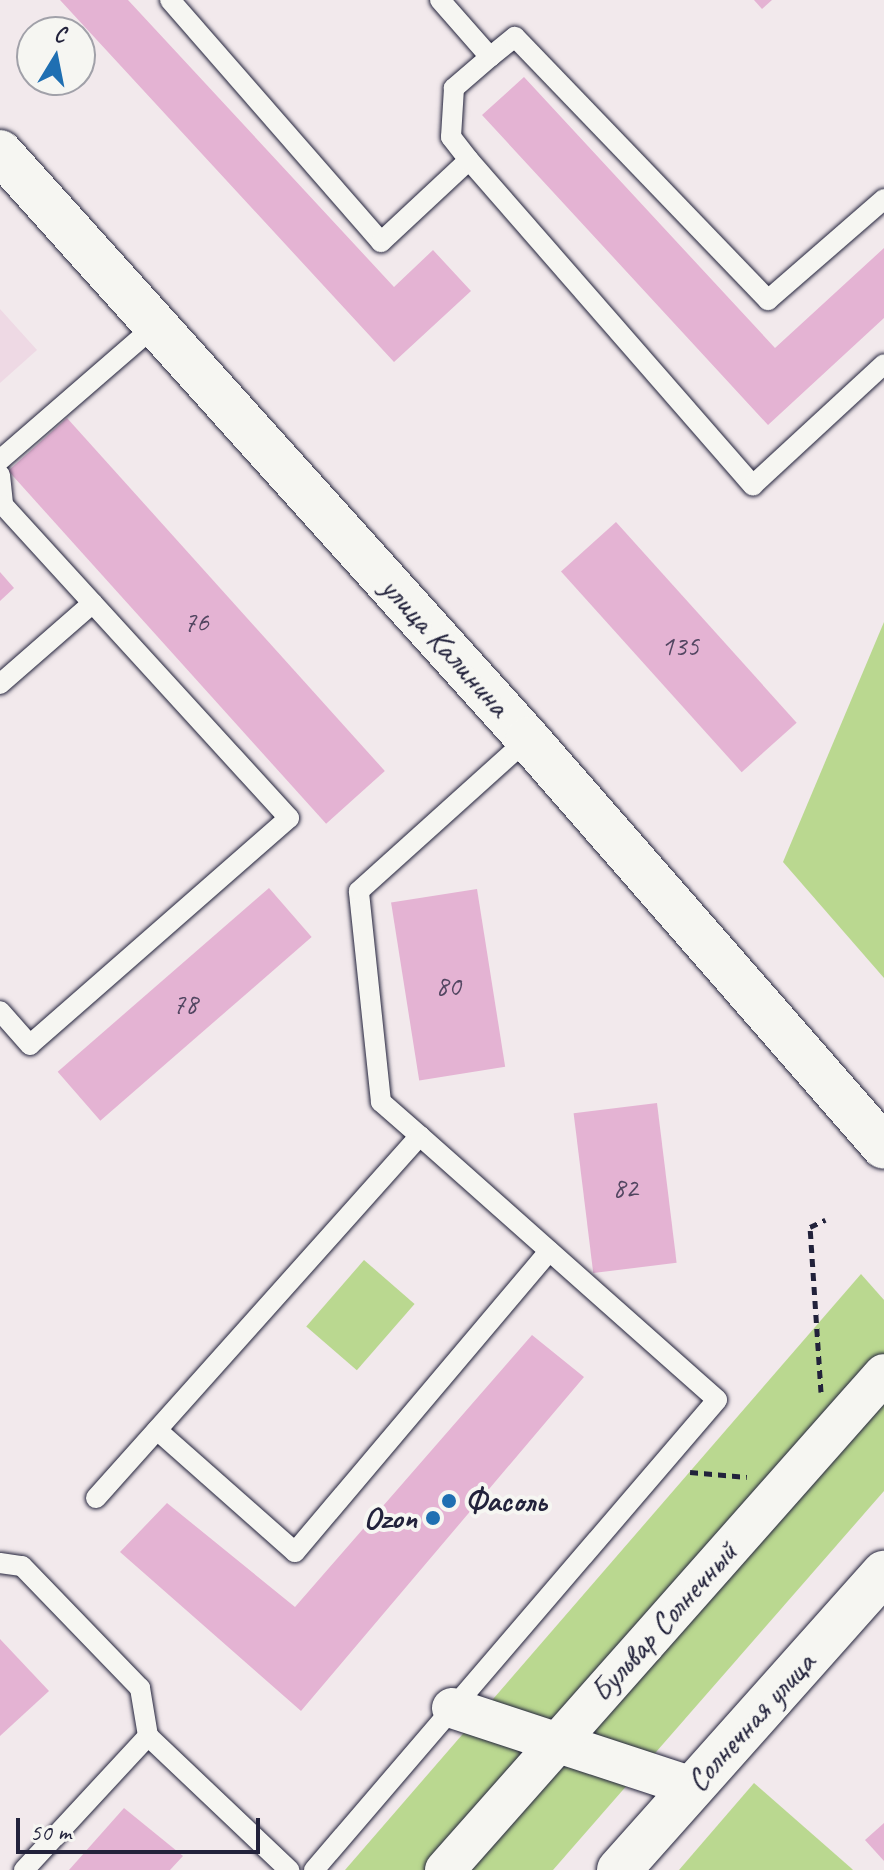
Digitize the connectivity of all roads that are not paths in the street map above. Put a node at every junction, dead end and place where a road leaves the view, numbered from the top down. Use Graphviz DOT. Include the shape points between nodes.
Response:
graph roads {
  1 [pos="170,0"];
  2 [pos="440,0"];
  3 [pos="490,57"];
  4 [pos="0,152"];
  5 [pos="469,160"];
  6 [pos="884,199"];
  7 [pos="156,325"];
  8 [pos="884,364"];
  9 [pos="0,460"];
  10 [pos="0,475"];
  11 [pos="93,603"];
  12 [pos="0,684"];
  13 [pos="528,739"];
  14 [pos="0,1011"];
  15 [pos="420,1136"];
  16 [pos="884,1147"];
  17 [pos="549,1251"];
  18 [pos="884,1374"];
  19 [pos="157,1430"];
  20 [pos="96,1498"];
  21 [pos="0,1563"];
  22 [pos="884,1573"];
  23 [pos="452,1708"];
  24 [pos="148,1736"];
  25 [pos="557,1742"];
  26 [pos="692,1787"];
  27 [pos="24,1870"];
  28 [pos="289,1870"];
  29 [pos="314,1870"];
  30 [pos="445,1870"];
  31 [pos="619,1870"];
  1 -- 5 [label="lane" via="381,242"];
  2 -- 3 [label="lane"];
  3 -- 5 [label="lane" via="454,88 451,137"];
  3 -- 6 [label="lane" via="515,37 768,300"];
  4 -- 7 [label="main road, улица Калинина"];
  5 -- 8 [label="lane" via="753,485"];
  7 -- 9 [label="lane"];
  7 -- 13 [label="main road, улица Калинина"];
  10 -- 11 [label="lane" via="3,505"];
  11 -- 12 [label="lane"];
  11 -- 14 [label="lane" via="289,818 30,1045"];
  13 -- 15 [label="lane" via="359,891 381,1102"];
  13 -- 16 [label="main road, улица Калинина"];
  15 -- 17 [label="lane"];
  15 -- 19 [label="lane"];
  17 -- 19 [label="lane" via="295,1552"];
  17 -- 23 [label="lane" via="717,1400"];
  18 -- 25 [label="street, Бульвар Солнечный"];
  19 -- 20 [label="lane"];
  21 -- 24 [label="lane" via="22,1566 140,1688"];
  22 -- 26 [label="main road, Солнечная улица"];
  23 -- 25 [label="street"];
  23 -- 29 [label="lane"];
  24 -- 27 [label="lane"];
  24 -- 28 [label="lane"];
  25 -- 26 [label="street"];
  25 -- 30 [label="street, Бульвар Солнечный"];
  26 -- 31 [label="main road, Солнечная улица"];
}
